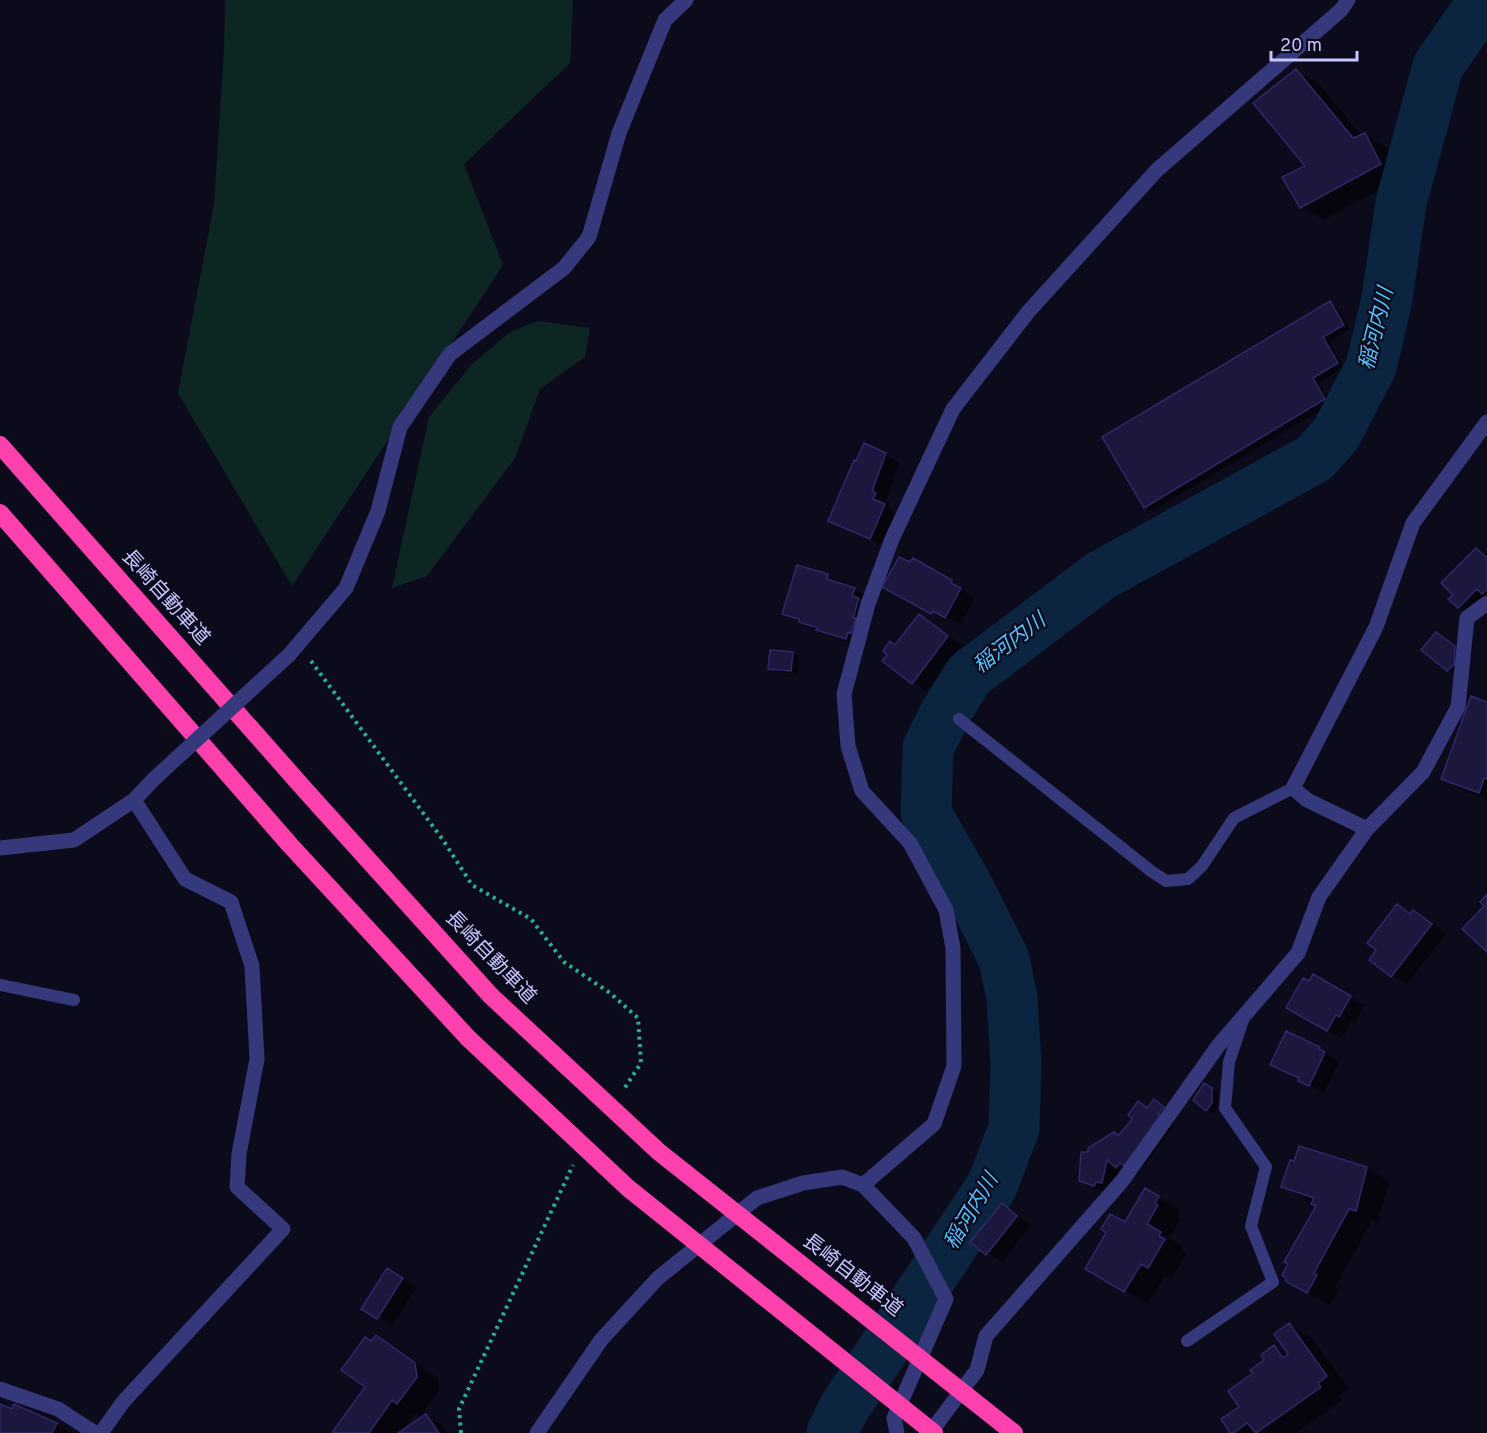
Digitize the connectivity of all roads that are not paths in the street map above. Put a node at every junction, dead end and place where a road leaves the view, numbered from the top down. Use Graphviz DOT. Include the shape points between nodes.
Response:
graph roads {
  1 [pos="686,0"];
  2 [pos="1348,0"];
  3 [pos="1487,422"];
  4 [pos="0,445"];
  5 [pos="0,513"];
  6 [pos="1487,603"];
  7 [pos="959,719"];
  8 [pos="1293,788"];
  9 [pos="134,800"];
  10 [pos="1367,830"];
  11 [pos="0,849"];
  12 [pos="0,985"];
  13 [pos="74,1000"];
  14 [pos="1244,1016"];
  15 [pos="862,1185"];
  16 [pos="1187,1341"];
  17 [pos="0,1389"];
  18 [pos="95,1433"];
  19 [pos="101,1433"];
  20 [pos="537,1433"];
  21 [pos="897,1433"];
  22 [pos="932,1433"];
  23 [pos="1014,1433"];
  1 -- 9 [label="street, bridge" via="665,20 631,102 589,237 564,268 450,354 400,427 378,511 346,588 289,655"];
  2 -- 15 [label="street" via="1157,170 1028,312 953,409 892,539 868,604 844,694 848,746 862,791 910,843 946,910 953,948 954,1066 934,1124"];
  3 -- 8 [label="street" via="1413,523 1376,627"];
  4 -- 23 [label="highway, 長崎自動車道, bridge" via="491,996 659,1152"];
  5 -- 22 [label="highway, bridge" via="290,845 468,1038 628,1188"];
  6 -- 10 [label="street" via="1467,618 1458,707 1423,772"];
  7 -- 8 [label="lane" via="1166,881 1188,879 1202,866 1234,818"];
  8 -- 10 [label="street" via="1307,800"];
  9 -- 11 [label="street" via="74,840"];
  9 -- 19 [label="street" via="185,879 231,902 252,966 257,1059 238,1154 237,1187 283,1228 123,1402"];
  10 -- 14 [label="street" via="1319,897 1298,953"];
  12 -- 13 [label="lane"];
  14 -- 16 [label="lane" via="1228,1062 1225,1108 1266,1167 1251,1226 1273,1282"];
  14 -- 22 [label="street" via="1218,1046 1122,1181 986,1336 977,1370"];
  15 -- 20 [label="street" via="842,1177 803,1183 757,1198 658,1278 601,1340"];
  15 -- 21 [label="street" via="914,1238 946,1299 894,1418"];
  17 -- 18 [label="street" via="58,1408"];
}
